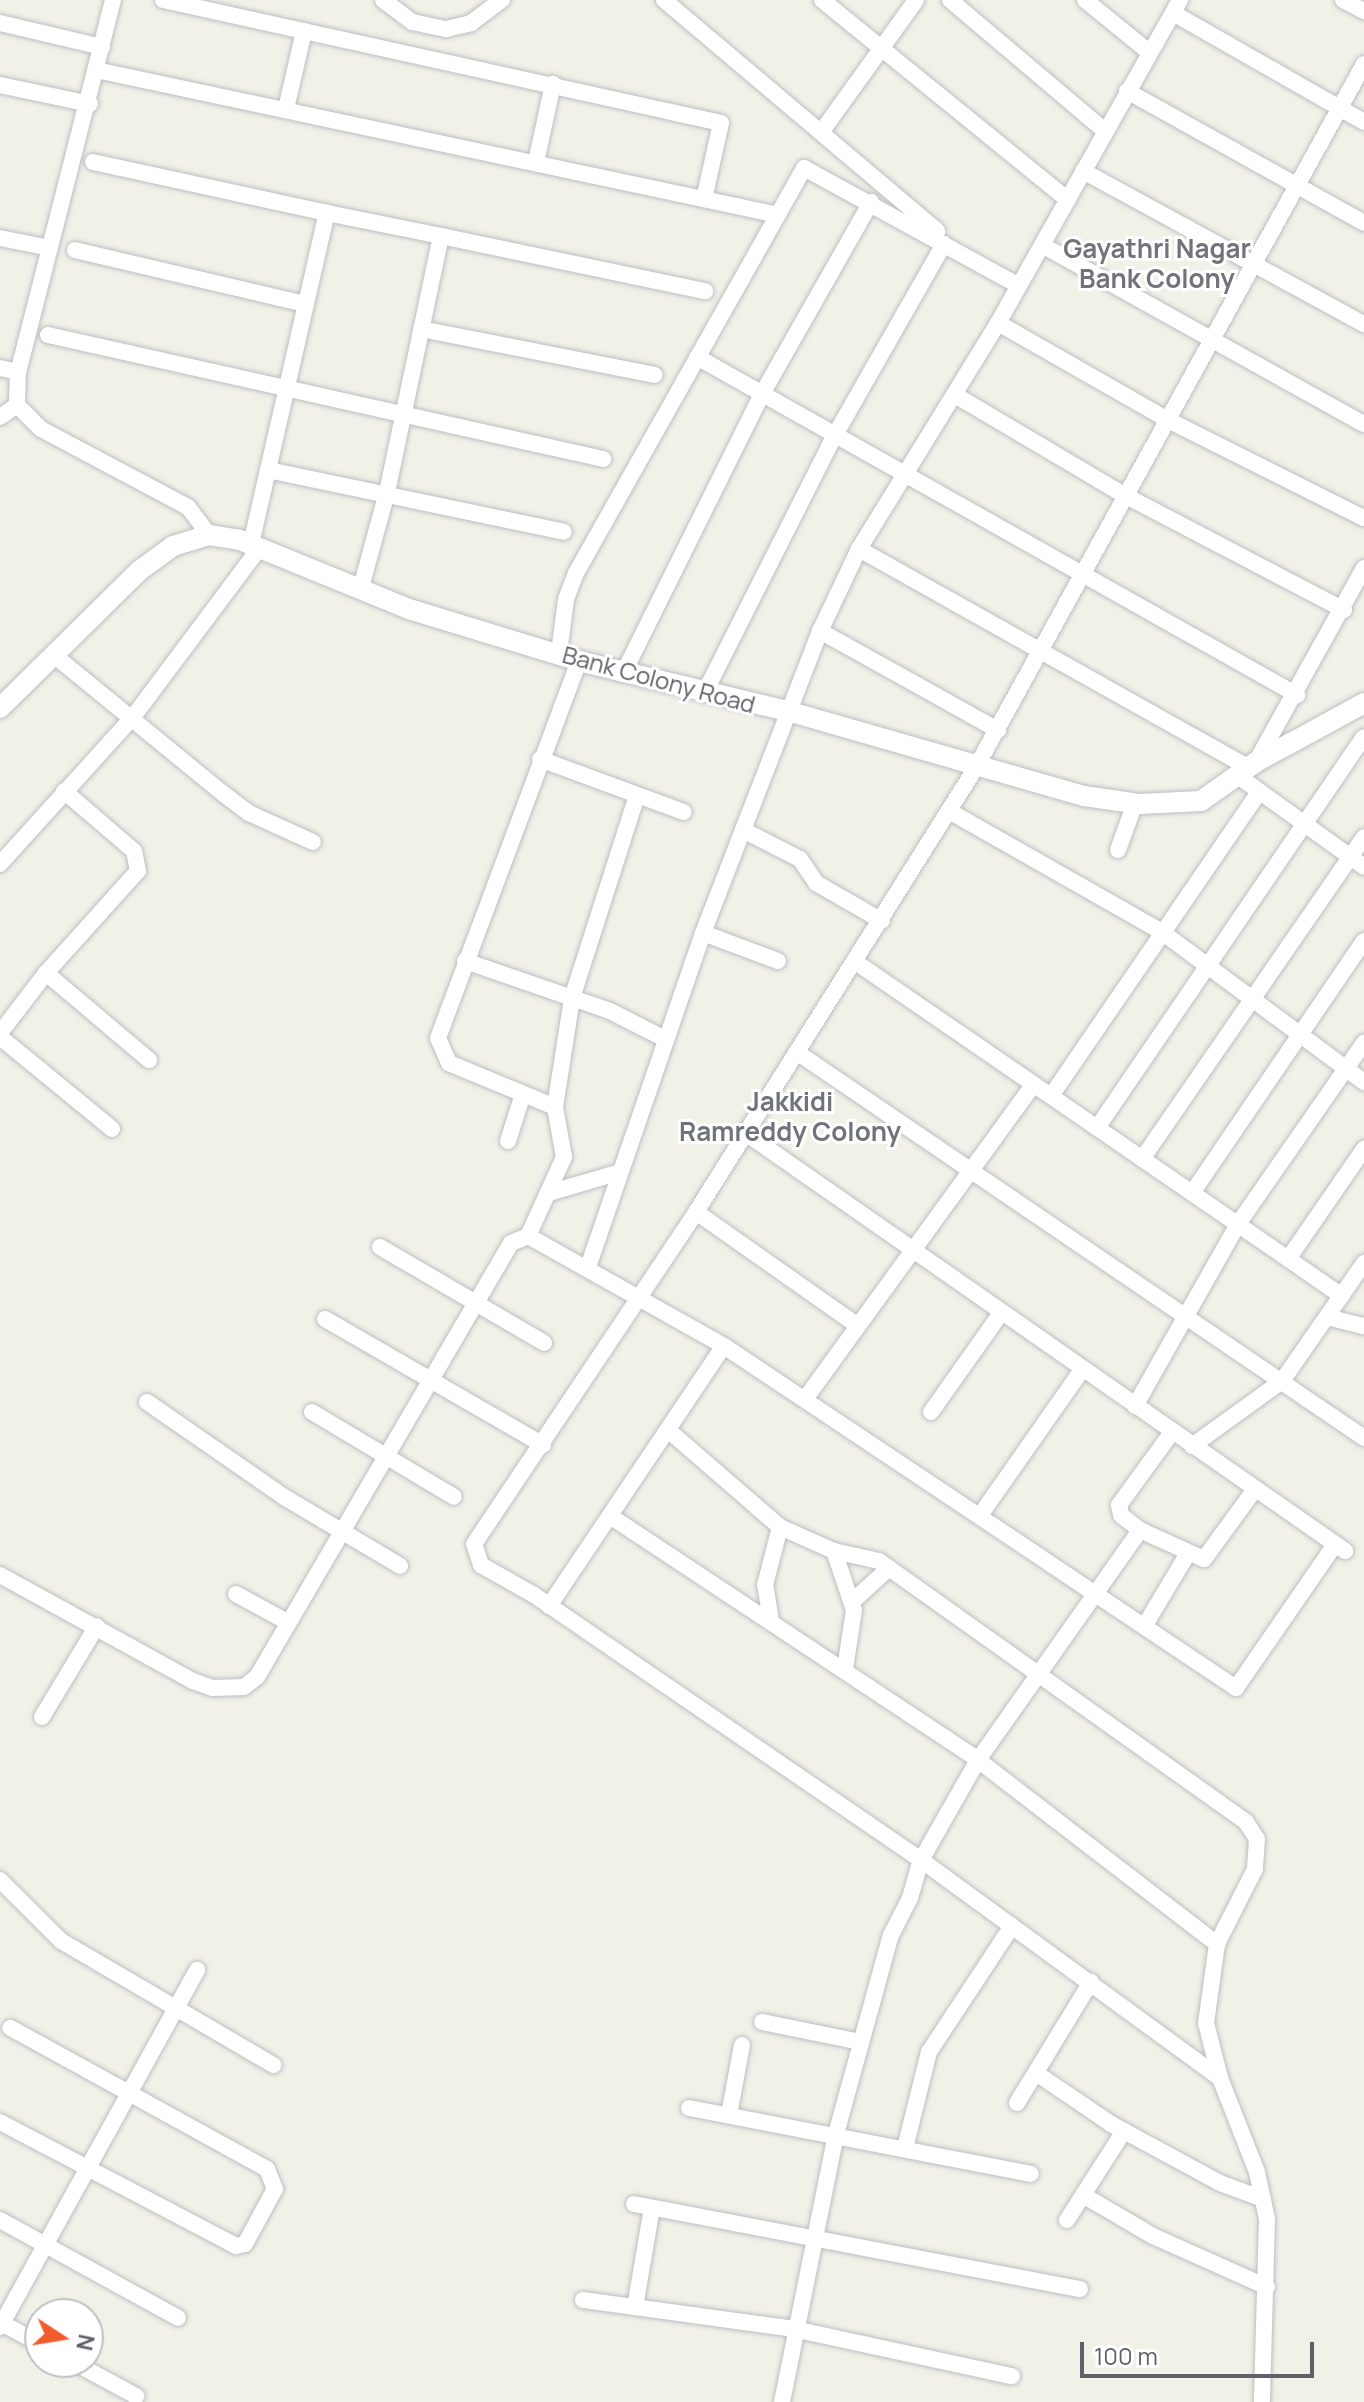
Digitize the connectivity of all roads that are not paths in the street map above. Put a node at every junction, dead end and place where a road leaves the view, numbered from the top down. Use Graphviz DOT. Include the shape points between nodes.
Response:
graph roads {
  1 [pos="113,0"];
  2 [pos="163,0"];
  3 [pos="383,0"];
  4 [pos="502,0"];
  5 [pos="664,0"];
  6 [pos="822,0"];
  7 [pos="916,0"];
  8 [pos="950,0"];
  9 [pos="1085,0"];
  10 [pos="1343,0"];
  11 [pos="1176,6"];
  12 [pos="1364,11"];
  13 [pos="0,23"];
  14 [pos="304,31"];
  15 [pos="102,47"];
  16 [pos="882,47"];
  17 [pos="1149,52"];
  18 [pos="1364,64"];
  19 [pos="96,70"];
  20 [pos="553,84"];
  21 [pos="0,85"];
  22 [pos="1127,91"];
  23 [pos="90,104"];
  24 [pos="1340,108"];
  25 [pos="286,109"];
  26 [pos="1364,122"];
  27 [pos="822,131"];
  28 [pos="1105,131"];
  29 [pos="93,162"];
  30 [pos="536,162"];
  31 [pos="1083,171"];
  32 [pos="1297,186"];
  33 [pos="704,199"];
  34 [pos="1068,200"];
  35 [pos="871,202"];
  36 [pos="327,213"];
  37 [pos="778,215"];
  38 [pos="1364,223"];
  39 [pos="441,236"];
  40 [pos="0,238"];
  41 [pos="944,244"];
  42 [pos="1042,245"];
  43 [pos="50,248"];
  44 [pos="75,250"];
  45 [pos="962,253"];
  46 [pos="1254,265"];
  47 [pos="1018,285"];
  48 [pos="705,291"];
  49 [pos="306,304"];
  50 [pos="998,323"];
  51 [pos="1364,324"];
  52 [pos="421,329"];
  53 [pos="48,335"];
  54 [pos="1212,341"];
  55 [pos="697,357"];
  56 [pos="0,368"];
  57 [pos="18,372"];
  58 [pos="655,375"];
  59 [pos="287,386"];
  60 [pos="762,394"];
  61 [pos="955,395"];
  62 [pos="17,405"];
  63 [pos="404,412"];
  64 [pos="0,417"];
  65 [pos="1168,420"];
  66 [pos="1364,424"];
  67 [pos="835,435"];
  68 [pos="603,459"];
  69 [pos="268,470"];
  70 [pos="903,474"];
  71 [pos="386,496"];
  72 [pos="1126,496"];
  73 [pos="1364,518"];
  74 [pos="564,532"];
  75 [pos="209,535"];
  76 [pos="256,545"];
  77 [pos="859,549"];
  78 [pos="1364,568"];
  79 [pos="1083,575"];
  80 [pos="360,591"];
  81 [pos="1344,610"];
  82 [pos="820,631"];
  83 [pos="1041,652"];
  84 [pos="559,653"];
  85 [pos="55,656"];
  86 [pos="579,661"];
  87 [pos="623,674"];
  88 [pos="704,694"];
  89 [pos="1297,695"];
  90 [pos="1364,703"];
  91 [pos="0,708"];
  92 [pos="791,712"];
  93 [pos="133,717"];
  94 [pos="998,730"];
  95 [pos="1364,737"];
  96 [pos="540,759"];
  97 [pos="975,769"];
  98 [pos="1248,769"];
  99 [pos="64,791"];
  100 [pos="1259,792"];
  101 [pos="637,795"];
  102 [pos="1135,803"];
  103 [pos="949,811"];
  104 [pos="683,812"];
  105 [pos="1305,825"];
  106 [pos="743,830"];
  107 [pos="1364,837"];
  108 [pos="313,842"];
  109 [pos="1118,850"];
  110 [pos="1350,856"];
  111 [pos="0,864"];
  112 [pos="1364,867"];
  113 [pos="882,921"];
  114 [pos="1162,932"];
  115 [pos="703,933"];
  116 [pos="1364,941"];
  117 [pos="465,961"];
  118 [pos="778,961"];
  119 [pos="857,963"];
  120 [pos="1208,966"];
  121 [pos="46,973"];
  122 [pos="572,998"];
  123 [pos="1253,1000"];
  124 [pos="0,1035"];
  125 [pos="1300,1035"];
  126 [pos="665,1039"];
  127 [pos="1364,1043"];
  128 [pos="798,1053"];
  129 [pos="149,1060"];
  130 [pos="1346,1069"];
  131 [pos="1364,1082"];
  132 [pos="1034,1084"];
  133 [pos="1051,1096"];
  134 [pos="522,1097"];
  135 [pos="555,1107"];
  136 [pos="1097,1128"];
  137 [pos="112,1129"];
  138 [pos="744,1132"];
  139 [pos="508,1141"];
  140 [pos="1364,1149"];
  141 [pos="1142,1159"];
  142 [pos="971,1170"];
  143 [pos="617,1173"];
  144 [pos="552,1192"];
  145 [pos="1192,1193"];
  146 [pos="696,1212"];
  147 [pos="1238,1224"];
  148 [pos="528,1236"];
  149 [pos="380,1247"];
  150 [pos="910,1250"];
  151 [pos="1288,1259"];
  152 [pos="1364,1263"];
  153 [pos="588,1267"];
  154 [pos="1342,1296"];
  155 [pos="639,1298"];
  156 [pos="479,1303"];
  157 [pos="1001,1313"];
  158 [pos="1185,1315"];
  159 [pos="1327,1317"];
  160 [pos="325,1319"];
  161 [pos="857,1325"];
  162 [pos="1364,1326"];
  163 [pos="544,1343"];
  164 [pos="724,1346"];
  165 [pos="1082,1370"];
  166 [pos="433,1381"];
  167 [pos="1282,1381"];
  168 [pos="805,1399"];
  169 [pos="147,1402"];
  170 [pos="1135,1406"];
  171 [pos="312,1412"];
  172 [pos="931,1412"];
  173 [pos="668,1430"];
  174 [pos="1172,1432"];
  175 [pos="1364,1438"];
  176 [pos="543,1445"];
  177 [pos="1192,1446"];
  178 [pos="388,1458"];
  179 [pos="1255,1489"];
  180 [pos="454,1497"];
  181 [pos="981,1514"];
  182 [pos="610,1516"];
  183 [pos="780,1527"];
  184 [pos="1140,1530"];
  185 [pos="343,1531"];
  186 [pos="834,1551"];
  187 [pos="1187,1555"];
  188 [pos="400,1566"];
  189 [pos="889,1568"];
  190 [pos="0,1575"];
  191 [pos="236,1594"];
  192 [pos="1096,1595"];
  193 [pos="853,1601"];
  194 [pos="549,1606"];
  195 [pos="771,1621"];
  196 [pos="289,1623"];
  197 [pos="1145,1625"];
  198 [pos="97,1626"];
  199 [pos="845,1669"];
  200 [pos="1037,1675"];
  201 [pos="42,1717"];
  202 [pos="978,1760"];
  203 [pos="921,1860"];
  204 [pos="0,1880"];
  205 [pos="1012,1926"];
  206 [pos="1217,1944"];
  207 [pos="197,1970"];
  208 [pos="1091,1982"];
  209 [pos="175,2010"];
  210 [pos="762,2022"];
  211 [pos="10,2028"];
  212 [pos="860,2042"];
  213 [pos="742,2045"];
  214 [pos="273,2065"];
  215 [pos="1036,2073"];
  216 [pos="1220,2078"];
  217 [pos="128,2093"];
  218 [pos="1017,2103"];
  219 [pos="689,2108"];
  220 [pos="729,2115"];
  221 [pos="0,2122"];
  222 [pos="1124,2131"];
  223 [pos="836,2134"];
  224 [pos="905,2148"];
  225 [pos="84,2167"];
  226 [pos="1031,2174"];
  227 [pos="1083,2195"];
  228 [pos="1263,2199"];
  229 [pos="634,2204"];
  230 [pos="652,2208"];
  231 [pos="0,2220"];
  232 [pos="1067,2220"];
  233 [pos="814,2240"];
  234 [pos="44,2245"];
  235 [pos="1267,2287"];
  236 [pos="1080,2289"];
  237 [pos="583,2300"];
  238 [pos="635,2307"];
  239 [pos="178,2318"];
  240 [pos="1,2324"];
  241 [pos="794,2329"];
  242 [pos="24,2336"];
  243 [pos="1012,2376"];
  244 [pos="103,2378"];
  245 [pos="136,2396"];
  246 [pos="782,2402"];
  247 [pos="1262,2402"];
  1 -- 15 [label="street"];
  2 -- 14 [label="street"];
  3 -- 4 [label="street" via="412,22 446,29 471,23"];
  5 -- 27 [label="street"];
  6 -- 16 [label="street"];
  7 -- 16 [label="street"];
  8 -- 28 [label="street"];
  9 -- 17 [label="street"];
  10 -- 12 [label="street"];
  11 -- 17 [label="street"];
  11 -- 24 [label="street"];
  13 -- 15 [label="street"];
  14 -- 20 [label="street"];
  14 -- 25 [label="street"];
  15 -- 19 [label="street"];
  16 -- 27 [label="street"];
  16 -- 34 [label="street"];
  17 -- 22 [label="street"];
  18 -- 24 [label="street"];
  19 -- 23 [label="street"];
  19 -- 25 [label="street"];
  20 -- 30 [label="street"];
  20 -- 33 [label="street" via="721,123"];
  21 -- 23 [label="street"];
  22 -- 28 [label="street"];
  22 -- 32 [label="street"];
  23 -- 43 [label="street"];
  24 -- 26 [label="street"];
  24 -- 32 [label="street"];
  25 -- 30 [label="street"];
  27 -- 45 [label="street"];
  28 -- 31 [label="street"];
  29 -- 36 [label="street"];
  30 -- 33 [label="street"];
  31 -- 34 [label="street"];
  31 -- 46 [label="street"];
  32 -- 38 [label="street"];
  32 -- 46 [label="street"];
  33 -- 37 [label="street"];
  34 -- 42 [label="street"];
  35 -- 37 [label="street" via="804,168"];
  35 -- 41 [label="street"];
  35 -- 60 [label="street"];
  36 -- 39 [label="street"];
  36 -- 49 [label="street"];
  37 -- 55 [label="street"];
  39 -- 48 [label="street"];
  39 -- 52 [label="street"];
  40 -- 43 [label="street"];
  41 -- 45 [label="street"];
  41 -- 67 [label="street"];
  42 -- 47 [label="street"];
  42 -- 54 [label="street"];
  43 -- 57 [label="street"];
  44 -- 49 [label="street"];
  45 -- 47 [label="street"];
  46 -- 51 [label="street"];
  46 -- 54 [label="street"];
  47 -- 50 [label="street"];
  49 -- 59 [label="street"];
  50 -- 61 [label="street"];
  50 -- 65 [label="street"];
  52 -- 58 [label="street"];
  52 -- 63 [label="street"];
  53 -- 59 [label="street"];
  54 -- 65 [label="street"];
  54 -- 66 [label="street"];
  55 -- 60 [label="street"];
  55 -- 84 [label="street" via="576,573 566,599"];
  56 -- 57 [label="street"];
  57 -- 62 [label="street"];
  59 -- 63 [label="street"];
  59 -- 69 [label="street"];
  60 -- 67 [label="street"];
  60 -- 87 [label="street"];
  61 -- 70 [label="street"];
  61 -- 72 [label="street"];
  62 -- 64 [label="street"];
  62 -- 75 [label="street" via="41,429 188,507"];
  63 -- 68 [label="street"];
  63 -- 71 [label="street"];
  65 -- 72 [label="street"];
  65 -- 73 [label="street"];
  67 -- 70 [label="street"];
  67 -- 88 [label="street"];
  69 -- 71 [label="street"];
  69 -- 76 [label="street"];
  70 -- 77 [label="street"];
  70 -- 79 [label="street"];
  71 -- 74 [label="street"];
  71 -- 80 [label="street"];
  72 -- 79 [label="street"];
  72 -- 81 [label="street"];
  75 -- 76 [label="street, Bank Colony Road"];
  75 -- 85 [label="street" via="173,546 139,571"];
  76 -- 80 [label="street, Bank Colony Road"];
  76 -- 93 [label="street"];
  77 -- 82 [label="street"];
  77 -- 83 [label="street"];
  78 -- 81 [label="street"];
  79 -- 83 [label="street"];
  79 -- 89 [label="street"];
  80 -- 84 [label="street, Bank Colony Road"];
  81 -- 89 [label="street"];
  82 -- 92 [label="street"];
  82 -- 94 [label="street"];
  83 -- 94 [label="street"];
  83 -- 98 [label="street"];
  84 -- 86 [label="street, Bank Colony Road"];
  85 -- 91 [label="street"];
  85 -- 93 [label="street"];
  86 -- 87 [label="street, Bank Colony Road"];
  86 -- 96 [label="street"];
  87 -- 88 [label="street, Bank Colony Road"];
  88 -- 92 [label="street, Bank Colony Road"];
  89 -- 98 [label="street"];
  90 -- 98 [label="street, Bank Colony Road"];
  92 -- 97 [label="street, Bank Colony Road"];
  92 -- 106 [label="street"];
  93 -- 99 [label="street"];
  93 -- 108 [label="street" via="249,813"];
  94 -- 97 [label="street"];
  95 -- 105 [label="street"];
  96 -- 101 [label="street"];
  96 -- 117 [label="street"];
  97 -- 102 [label="street, Bank Colony Road"];
  97 -- 103 [label="street"];
  98 -- 100 [label="street"];
  98 -- 102 [label="street, Bank Colony Road" via="1201,801"];
  99 -- 111 [label="street"];
  99 -- 121 [label="street" via="134,851 138,871"];
  100 -- 105 [label="street"];
  100 -- 114 [label="street"];
  101 -- 104 [label="street"];
  101 -- 122 [label="street"];
  102 -- 109 [label="street"];
  103 -- 113 [label="street"];
  103 -- 114 [label="street"];
  105 -- 110 [label="street"];
  105 -- 120 [label="street"];
  106 -- 113 [label="street" via="800,859 816,883"];
  106 -- 115 [label="street"];
  107 -- 110 [label="street"];
  110 -- 112 [label="street"];
  110 -- 123 [label="street"];
  113 -- 119 [label="street"];
  114 -- 120 [label="street"];
  114 -- 133 [label="street"];
  115 -- 118 [label="street"];
  115 -- 126 [label="street"];
  116 -- 125 [label="street"];
  117 -- 122 [label="street"];
  117 -- 134 [label="street" via="438,1038 442,1058"];
  119 -- 128 [label="street"];
  119 -- 132 [label="street"];
  120 -- 123 [label="street"];
  120 -- 136 [label="street"];
  121 -- 124 [label="street"];
  121 -- 129 [label="street"];
  122 -- 126 [label="street"];
  122 -- 135 [label="street"];
  123 -- 125 [label="street"];
  123 -- 141 [label="street"];
  124 -- 137 [label="street"];
  125 -- 130 [label="street"];
  125 -- 145 [label="street"];
  126 -- 143 [label="street"];
  127 -- 130 [label="street"];
  128 -- 138 [label="street"];
  128 -- 142 [label="street"];
  130 -- 131 [label="street"];
  130 -- 147 [label="street"];
  132 -- 133 [label="street"];
  132 -- 142 [label="street"];
  133 -- 136 [label="street"];
  134 -- 135 [label="street"];
  134 -- 139 [label="street"];
  135 -- 144 [label="street" via="564,1157"];
  136 -- 141 [label="street"];
  138 -- 146 [label="street"];
  138 -- 150 [label="street"];
  140 -- 151 [label="street"];
  141 -- 145 [label="street"];
  142 -- 150 [label="street"];
  142 -- 158 [label="street"];
  143 -- 144 [label="street"];
  143 -- 153 [label="street"];
  144 -- 148 [label="street"];
  145 -- 147 [label="street"];
  146 -- 155 [label="street"];
  146 -- 161 [label="street"];
  147 -- 151 [label="street"];
  147 -- 158 [label="street"];
  148 -- 153 [label="street"];
  148 -- 156 [label="street" via="511,1243"];
  149 -- 156 [label="street"];
  150 -- 157 [label="street"];
  150 -- 161 [label="street"];
  151 -- 154 [label="street"];
  152 -- 154 [label="street"];
  153 -- 155 [label="street"];
  154 -- 159 [label="street"];
  155 -- 164 [label="street"];
  155 -- 176 [label="street"];
  156 -- 163 [label="street"];
  156 -- 166 [label="street"];
  157 -- 165 [label="street"];
  157 -- 172 [label="street"];
  158 -- 167 [label="street"];
  158 -- 170 [label="street"];
  159 -- 162 [label="street"];
  159 -- 167 [label="street"];
  160 -- 166 [label="street"];
  161 -- 168 [label="street"];
  164 -- 168 [label="street"];
  164 -- 173 [label="street"];
  165 -- 170 [label="street"];
  165 -- 181 [label="street"];
  166 -- 176 [label="street"];
  166 -- 178 [label="street"];
  167 -- 175 [label="street"];
  167 -- 177 [label="street"];
  168 -- 181 [label="street"];
  169 -- 185 [label="street"];
  170 -- 174 [label="street"];
  171 -- 178 [label="street"];
  173 -- 182 [label="street"];
  173 -- 183 [label="street"];
  174 -- 177 [label="street"];
  174 -- 184 [label="street" via="1119,1505 1121,1515"];
  176 -- 194 [label="street" via="479,1536 474,1554 481,1565"];
  177 -- 179 [label="street"];
  178 -- 180 [label="street"];
  178 -- 185 [label="street"];
  179 -- 187 [label="street" via="1213,1552 1204,1559"];
  179 -- 197 [label="street" via="1339,1548 1236,1688"];
  181 -- 192 [label="street"];
  182 -- 194 [label="street"];
  182 -- 195 [label="street"];
  183 -- 186 [label="street"];
  183 -- 195 [label="street" via="765,1585"];
  184 -- 187 [label="street"];
  184 -- 192 [label="street"];
  185 -- 188 [label="street"];
  185 -- 196 [label="street"];
  186 -- 189 [label="street"];
  186 -- 193 [label="street"];
  187 -- 197 [label="street"];
  189 -- 193 [label="street"];
  189 -- 200 [label="street"];
  190 -- 198 [label="street"];
  191 -- 196 [label="street"];
  192 -- 197 [label="street"];
  192 -- 200 [label="street"];
  193 -- 199 [label="street" via="853,1638"];
  194 -- 203 [label="street"];
  195 -- 199 [label="street"];
  196 -- 198 [label="street" via="257,1677 230,1690 193,1681"];
  198 -- 201 [label="street"];
  199 -- 202 [label="street"];
  200 -- 202 [label="street"];
  200 -- 206 [label="street" via="1246,1822 1259,1853"];
  202 -- 203 [label="street"];
  202 -- 206 [label="street"];
  203 -- 205 [label="street"];
  203 -- 212 [label="street" via="910,1898 881,1958"];
  204 -- 209 [label="street" via="61,1941"];
  205 -- 208 [label="street"];
  205 -- 224 [label="street" via="929,2052"];
  206 -- 216 [label="street" via="1206,2023"];
  207 -- 209 [label="street"];
  208 -- 215 [label="street"];
  208 -- 216 [label="street"];
  209 -- 214 [label="street"];
  209 -- 217 [label="street"];
  210 -- 212 [label="street"];
  211 -- 217 [label="street"];
  212 -- 223 [label="street"];
  213 -- 220 [label="street"];
  215 -- 218 [label="street"];
  215 -- 222 [label="street"];
  216 -- 228 [label="street" via="1242,2127"];
  217 -- 225 [label="street"];
  217 -- 225 [label="street" via="267,2169 275,2189 245,2244 226,2242"];
  219 -- 220 [label="street"];
  220 -- 223 [label="street"];
  221 -- 225 [label="street"];
  222 -- 227 [label="street"];
  222 -- 228 [label="street" via="1220,2183"];
  223 -- 224 [label="street"];
  223 -- 233 [label="street"];
  224 -- 226 [label="street"];
  225 -- 234 [label="street"];
  227 -- 232 [label="street"];
  227 -- 235 [label="street" via="1153,2236"];
  228 -- 235 [label="street"];
  229 -- 230 [label="street"];
  230 -- 233 [label="street"];
  230 -- 238 [label="street"];
  231 -- 234 [label="street"];
  233 -- 236 [label="street"];
  233 -- 241 [label="street"];
  234 -- 239 [label="street"];
  234 -- 240 [label="street"];
  235 -- 247 [label="street"];
  237 -- 238 [label="street"];
  238 -- 241 [label="street"];
  240 -- 242 [label="street"];
  241 -- 243 [label="street"];
  241 -- 246 [label="street"];
  244 -- 245 [label="street"];
}
